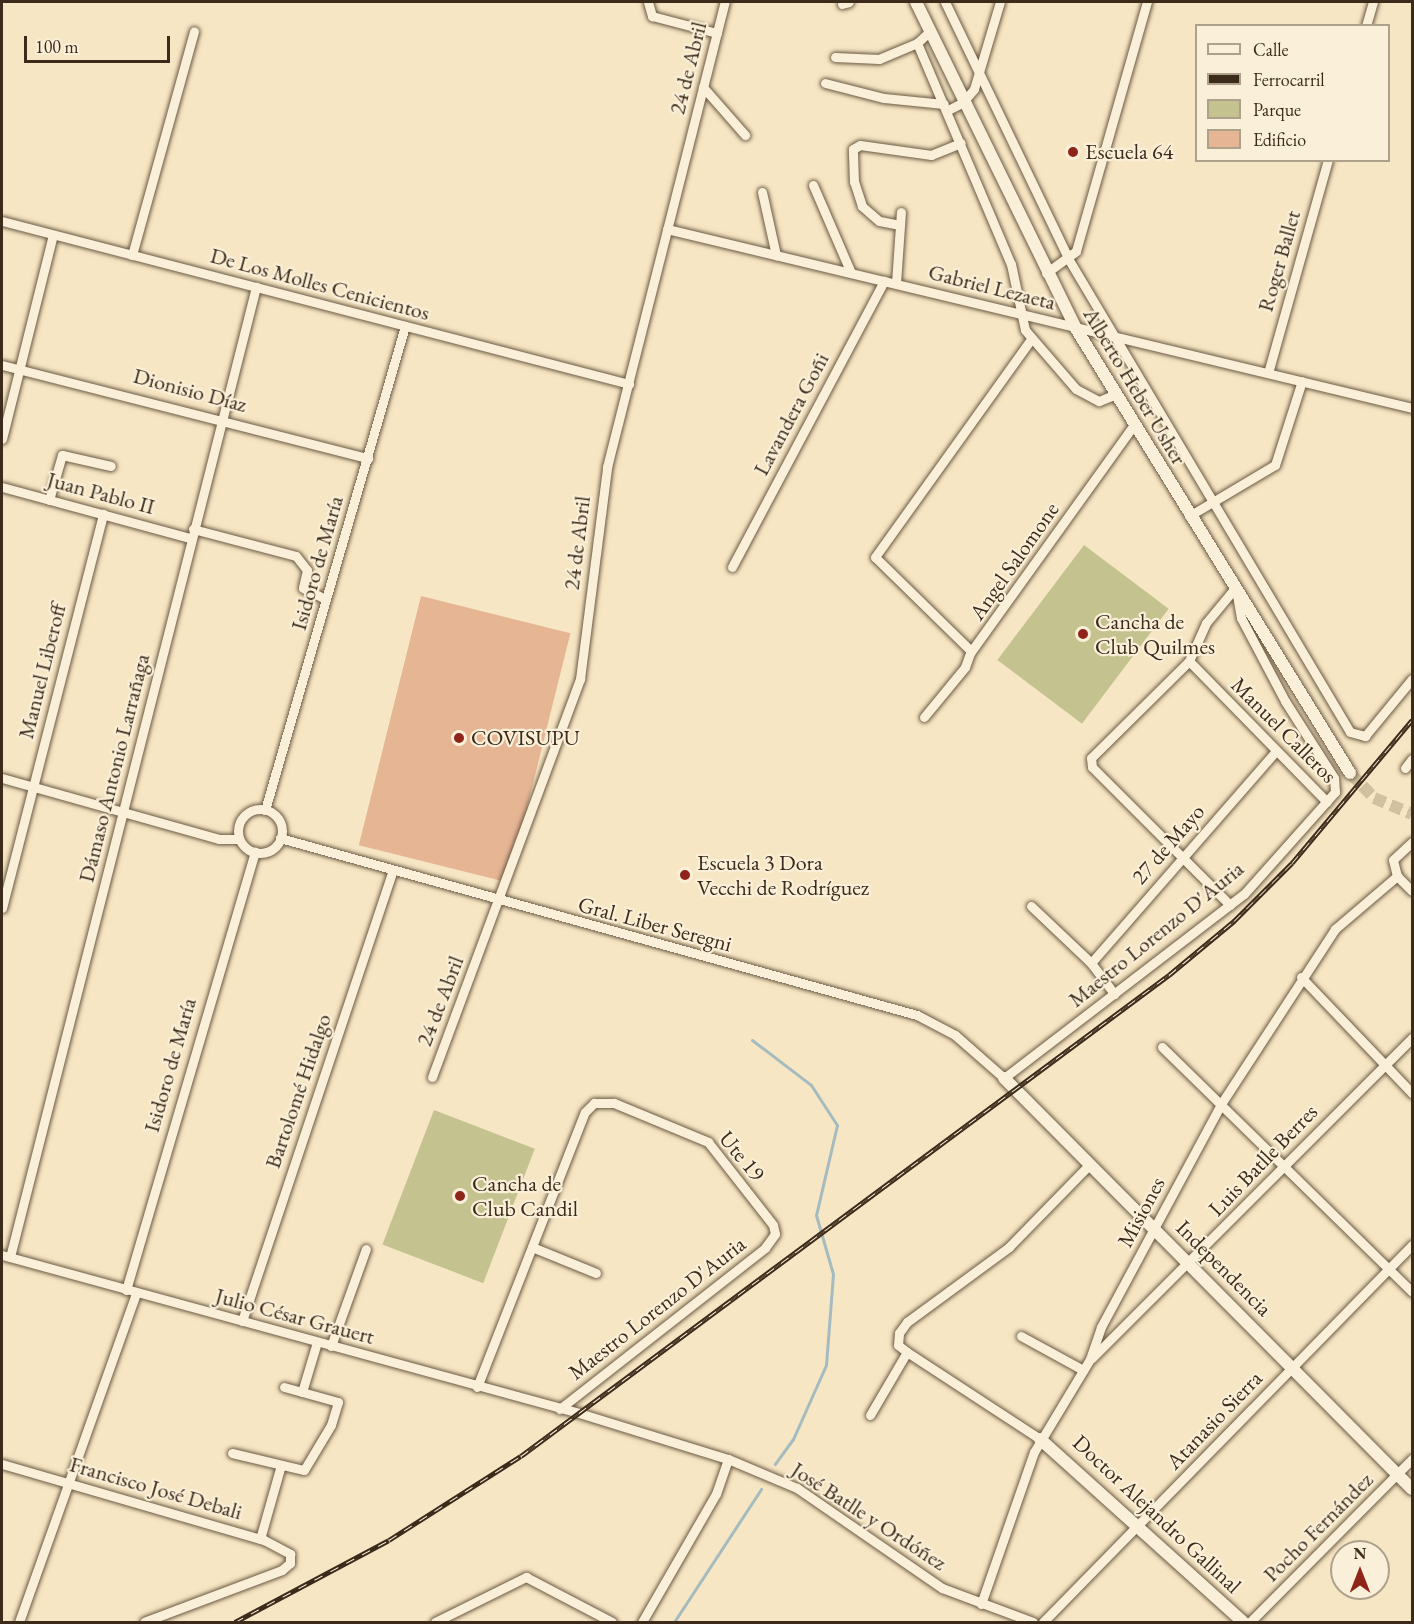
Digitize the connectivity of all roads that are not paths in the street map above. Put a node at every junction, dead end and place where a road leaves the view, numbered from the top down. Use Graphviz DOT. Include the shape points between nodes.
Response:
graph roads {
  1 [pos="648,2"];
  2 [pos="725,2"];
  3 [pos="916,2"];
  4 [pos="945,2"];
  5 [pos="1000,2"];
  6 [pos="1147,2"];
  7 [pos="1373,2"];
  8 [pos="1367,24"];
  9 [pos="194,31"];
  10 [pos="930,31"];
  11 [pos="717,33"];
  12 [pos="917,43"];
  13 [pos="835,57"];
  14 [pos="980,75"];
  15 [pos="825,83"];
  16 [pos="703,87"];
  17 [pos="962,103"];
  18 [pos="946,107"];
  19 [pos="746,135"];
  20 [pos="962,143"];
  21 [pos="1327,162"];
  22 [pos="813,185"];
  23 [pos="762,192"];
  24 [pos="902,212"];
  25 [pos="2,221"];
  26 [pos="900,225"];
  27 [pos="667,230"];
  28 [pos="53,235"];
  29 [pos="132,255"];
  30 [pos="776,255"];
  31 [pos="1069,260"];
  32 [pos="851,273"];
  33 [pos="1046,273"];
  34 [pos="884,281"];
  35 [pos="896,283"];
  36 [pos="256,287"];
  37 [pos="1018,313"];
  38 [pos="405,326"];
  39 [pos="1075,327"];
  40 [pos="1114,334"];
  41 [pos="1032,338"];
  42 [pos="2,365"];
  43 [pos="19,370"];
  44 [pos="1268,373"];
  45 [pos="1302,381"];
  46 [pos="629,384"];
  47 [pos="1114,395"];
  48 [pos="1413,408"];
  49 [pos="223,419"];
  50 [pos="1133,426"];
  51 [pos="2,439"];
  52 [pos="368,458"];
  53 [pos="111,466"];
  54 [pos="2,487"];
  55 [pos="49,500"];
  56 [pos="1212,503"];
  57 [pos="103,514"];
  58 [pos="1189,516"];
  59 [pos="192,533"];
  60 [pos="732,567"];
  61 [pos="1235,588"];
  62 [pos="326,599"];
  63 [pos="971,651"];
  64 [pos="1189,661"];
  65 [pos="1413,679"];
  66 [pos="924,717"];
  67 [pos="1276,751"];
  68 [pos="1413,759"];
  69 [pos="1405,768"];
  70 [pos="1350,773"];
  71 [pos="2,778"];
  72 [pos="33,787"];
  73 [pos="1327,801"];
  74 [pos="265,810"];
  75 [pos="124,813"];
  76 [pos="280,838"];
  77 [pos="239,839"];
  78 [pos="1413,842"];
  79 [pos="255,852"];
  80 [pos="1181,857"];
  81 [pos="392,873"];
  82 [pos="1397,876"];
  83 [pos="1413,891"];
  84 [pos="499,902"];
  85 [pos="1230,905"];
  86 [pos="1031,906"];
  87 [pos="2,908"];
  88 [pos="1091,963"];
  89 [pos="1301,977"];
  90 [pos="1114,994"];
  91 [pos="1413,1038"];
  92 [pos="1162,1047"];
  93 [pos="1385,1066"];
  94 [pos="432,1077"];
  95 [pos="1004,1078"];
  96 [pos="1413,1093"];
  97 [pos="1221,1104"];
  98 [pos="1090,1164"];
  99 [pos="1283,1165"];
  100 [pos="1155,1228"];
  101 [pos="775,1234"];
  102 [pos="1413,1245"];
  103 [pos="532,1247"];
  104 [pos="366,1249"];
  105 [pos="6,1256"];
  106 [pos="1189,1264"];
  107 [pos="1389,1269"];
  108 [pos="596,1273"];
  109 [pos="131,1291"];
  110 [pos="1413,1292"];
  111 [pos="242,1321"];
  112 [pos="1021,1336"];
  113 [pos="317,1342"];
  114 [pos="331,1346"];
  115 [pos="907,1353"];
  116 [pos="1090,1359"];
  117 [pos="1292,1368"];
  118 [pos="1083,1370"];
  119 [pos="284,1387"];
  120 [pos="477,1387"];
  121 [pos="302,1392"];
  122 [pos="560,1409"];
  123 [pos="579,1413"];
  124 [pos="870,1415"];
  125 [pos="1040,1439"];
  126 [pos="232,1453"];
  127 [pos="728,1459"];
  128 [pos="1413,1459"];
  129 [pos="2,1464"];
  130 [pos="281,1465"];
  131 [pos="1398,1474"];
  132 [pos="70,1483"];
  133 [pos="1413,1489"];
  134 [pos="1138,1525"];
  135 [pos="260,1539"];
  136 [pos="981,1604"];
  137 [pos="19,1623"];
  138 [pos="144,1623"];
  139 [pos="435,1623"];
  140 [pos="612,1623"];
  141 [pos="642,1623"];
  142 [pos="1033,1623"];
  143 [pos="1043,1623"];
  144 [pos="1243,1623"];
  145 [pos="1250,1623"];
  1 -- 11 [label="street" via="652,16"];
  2 -- 11 [label="street, 24 de Abril"];
  3 -- 10 [label="street, Alberto Heber Usher"];
  4 -- 14 [label="street, Alberto Heber Usher"];
  5 -- 14 [label="street"];
  6 -- 31 [label="street" via="1076,251"];
  7 -- 8 [label="street"];
  9 -- 29 [label="street"];
  10 -- 12 [label="street"];
  10 -- 17 [label="street, Alberto Heber Usher"];
  11 -- 16 [label="street, 24 de Abril"];
  12 -- 13 [label="street" via="879,59"];
  12 -- 18 [label="street"];
  14 -- 17 [label="street"];
  14 -- 31 [label="street, Alberto Heber Usher"];
  15 -- 18 [label="street" via="895,100"];
  16 -- 19 [label="street"];
  16 -- 27 [label="street, 24 de Abril"];
  17 -- 18 [label="street"];
  17 -- 33 [label="street, Alberto Heber Usher"];
  18 -- 20 [label="street"];
  20 -- 26 [label="street" via="931,155 860,145 853,149 854,182 862,206 879,221"];
  20 -- 37 [label="street" via="1011,264"];
  21 -- 44 [label="street, Roger Ballet"];
  22 -- 32 [label="street"];
  23 -- 30 [label="street"];
  24 -- 26 [label="street"];
  25 -- 28 [label="street, De Los Molles Cenicientos"];
  26 -- 35 [label="street"];
  27 -- 30 [label="street, Gabriel Lezaeta"];
  27 -- 46 [label="street, 24 de Abril"];
  28 -- 29 [label="street, De Los Molles Cenicientos"];
  28 -- 43 [label="street"];
  29 -- 36 [label="street, De Los Molles Cenicientos"];
  30 -- 32 [label="street, Gabriel Lezaeta"];
  31 -- 33 [label="street"];
  31 -- 40 [label="street, Alberto Heber Usher"];
  32 -- 34 [label="street, Gabriel Lezaeta"];
  33 -- 39 [label="street, Alberto Heber Usher"];
  34 -- 35 [label="street, Gabriel Lezaeta"];
  34 -- 60 [label="street, Lavandera Goñi"];
  35 -- 37 [label="street, Gabriel Lezaeta"];
  36 -- 38 [label="street, De Los Molles Cenicientos"];
  36 -- 49 [label="street, Dámaso Antonio Larrañaga"];
  37 -- 39 [label="street, Gabriel Lezaeta"];
  37 -- 41 [label="street"];
  38 -- 46 [label="street, De Los Molles Cenicientos"];
  38 -- 52 [label="street, Isidoro de María"];
  39 -- 40 [label="street, Gabriel Lezaeta"];
  39 -- 47 [label="street, Alberto Heber Usher"];
  40 -- 44 [label="street, Gabriel Lezaeta"];
  40 -- 56 [label="street, Alberto Heber Usher"];
  41 -- 47 [label="street" via="1076,389 1099,401"];
  41 -- 63 [label="street" via="875,557"];
  42 -- 43 [label="street, Dionisio Díaz"];
  43 -- 49 [label="street, Dionisio Díaz"];
  43 -- 51 [label="street"];
  44 -- 45 [label="street, Gabriel Lezaeta"];
  45 -- 48 [label="street, Gabriel Lezaeta"];
  45 -- 56 [label="street" via="1278,460 1262,475"];
  46 -- 84 [label="street, 24 de Abril" via="597,524 580,679"];
  47 -- 50 [label="street, Alberto Heber Usher"];
  49 -- 52 [label="street, Dionisio Díaz"];
  49 -- 59 [label="street, Dámaso Antonio Larrañaga"];
  50 -- 58 [label="street, Alberto Heber Usher"];
  50 -- 63 [label="street, Angel Salomone"];
  52 -- 62 [label="street, Isidoro de María"];
  53 -- 55 [label="street" via="62,455"];
  54 -- 55 [label="street, Juan Pablo II"];
  55 -- 57 [label="street, Juan Pablo II"];
  56 -- 58 [label="street"];
  56 -- 65 [label="street, Alberto Heber Usher" via="1334,708 1358,737 1370,732"];
  57 -- 59 [label="street, Juan Pablo II"];
  57 -- 72 [label="street, Manuel Liberoff"];
  58 -- 61 [label="street, Alberto Heber Usher"];
  59 -- 62 [label="street, Juan Pablo II" via="296,556 307,570 303,588"];
  59 -- 75 [label="street, Dámaso Antonio Larrañaga"];
  61 -- 64 [label="street" via="1206,623"];
  61 -- 70 [label="street, Alberto Heber Usher"];
  61 -- 73 [label="street" via="1240,618 1334,778 1337,785"];
  62 -- 74 [label="street, Isidoro de María"];
  63 -- 66 [label="street, Angel Salomone" via="965,667"];
  64 -- 67 [label="street, Manuel Calleros"];
  64 -- 80 [label="street" via="1095,752 1092,767"];
  67 -- 73 [label="street, Manuel Calleros"];
  67 -- 80 [label="street, 27 de Mayo"];
  68 -- 69 [label="street"];
  71 -- 72 [label="street"];
  72 -- 75 [label="street"];
  72 -- 87 [label="street, Manuel Liberoff"];
  73 -- 85 [label="street, Maestro Lorenzo D'Auria"];
  74 -- 76 [label="street" via="278,818"];
  74 -- 77 [label="street" via="243,817"];
  75 -- 77 [label="street" via="219,839"];
  75 -- 105 [label="street, Dámaso Antonio Larrañaga"];
  76 -- 79 [label="street" via="267,851"];
  76 -- 81 [label="street, Gral. Liber Seregni"];
  77 -- 79 [label="street"];
  78 -- 82 [label="street" via="1393,860"];
  79 -- 109 [label="street, Isidoro de María"];
  80 -- 85 [label="street"];
  80 -- 88 [label="street, 27 de Mayo"];
  81 -- 84 [label="street, Gral. Liber Seregni"];
  81 -- 111 [label="street, Bartolomé Hidalgo"];
  82 -- 83 [label="street"];
  82 -- 89 [label="street, Misiones" via="1335,929"];
  84 -- 94 [label="street, 24 de Abril"];
  84 -- 95 [label="street, Gral. Liber Seregni" via="917,1016 955,1035"];
  85 -- 90 [label="street, Maestro Lorenzo D'Auria"];
  86 -- 88 [label="street"];
  88 -- 90 [label="street"];
  89 -- 93 [label="street"];
  89 -- 97 [label="street, Misiones"];
  90 -- 95 [label="street, Maestro Lorenzo D'Auria"];
  91 -- 93 [label="street, Luis Batlle Berres"];
  92 -- 97 [label="street"];
  93 -- 96 [label="street"];
  93 -- 99 [label="street, Luis Batlle Berres"];
  95 -- 98 [label="street, Independencia"];
  97 -- 99 [label="street"];
  97 -- 100 [label="street, Misiones"];
  98 -- 100 [label="street, Independencia"];
  98 -- 115 [label="street" via="1009,1247 907,1322 898,1345"];
  99 -- 106 [label="street, Luis Batlle Berres"];
  99 -- 107 [label="street"];
  100 -- 106 [label="street, Independencia"];
  100 -- 116 [label="street, Misiones" via="1101,1328"];
  101 -- 103 [label="street, Ute 19" via="773,1225 708,1142 622,1105 594,1103 582,1120"];
  101 -- 122 [label="street, Maestro Lorenzo D'Auria" via="765,1248"];
  102 -- 107 [label="street, Atanasio Sierra"];
  103 -- 108 [label="street"];
  103 -- 120 [label="street"];
  104 -- 114 [label="street"];
  105 -- 109 [label="street, Julio César Grauert"];
  106 -- 116 [label="street, Luis Batlle Berres"];
  106 -- 117 [label="street, Independencia"];
  107 -- 110 [label="street"];
  107 -- 117 [label="street, Atanasio Sierra"];
  109 -- 111 [label="street, Julio César Grauert"];
  109 -- 132 [label="street, Isidoro de María"];
  111 -- 113 [label="street, Julio César Grauert"];
  112 -- 118 [label="street"];
  113 -- 114 [label="street, Julio César Grauert"];
  113 -- 121 [label="street"];
  114 -- 120 [label="street, Julio César Grauert"];
  115 -- 124 [label="street"];
  115 -- 125 [label="street"];
  116 -- 118 [label="street, Misiones"];
  117 -- 131 [label="street, Independencia"];
  117 -- 134 [label="street, Atanasio Sierra"];
  118 -- 125 [label="street, Misiones"];
  119 -- 121 [label="street"];
  120 -- 122 [label="street, Julio César Grauert"];
  121 -- 130 [label="street" via="338,1402 331,1425 304,1470"];
  122 -- 123 [label="street, Julio César Grauert"];
  123 -- 127 [label="street, José Batlle y Ordóñez"];
  125 -- 134 [label="street, Doctor Alejandro Gallinal"];
  125 -- 136 [label="street, Misiones"];
  126 -- 130 [label="street"];
  127 -- 136 [label="street, José Batlle y Ordóñez" via="797,1488 926,1578"];
  127 -- 141 [label="street" via="716,1494"];
  128 -- 131 [label="street, Pocho Fernández"];
  129 -- 132 [label="street, Francisco José Debali"];
  130 -- 135 [label="street"];
  131 -- 133 [label="street, Independencia"];
  131 -- 145 [label="street, Pocho Fernández"];
  132 -- 135 [label="street, Francisco José Debali"];
  132 -- 137 [label="street, Isidoro de María"];
  134 -- 143 [label="street, Atanasio Sierra"];
  134 -- 144 [label="street, Doctor Alejandro Gallinal"];
  135 -- 138 [label="street, Francisco José Debali" via="283,1546 291,1560 282,1570"];
  136 -- 142 [label="street, José Batlle y Ordóñez"];
  139 -- 140 [label="street" via="526,1577"];
}
